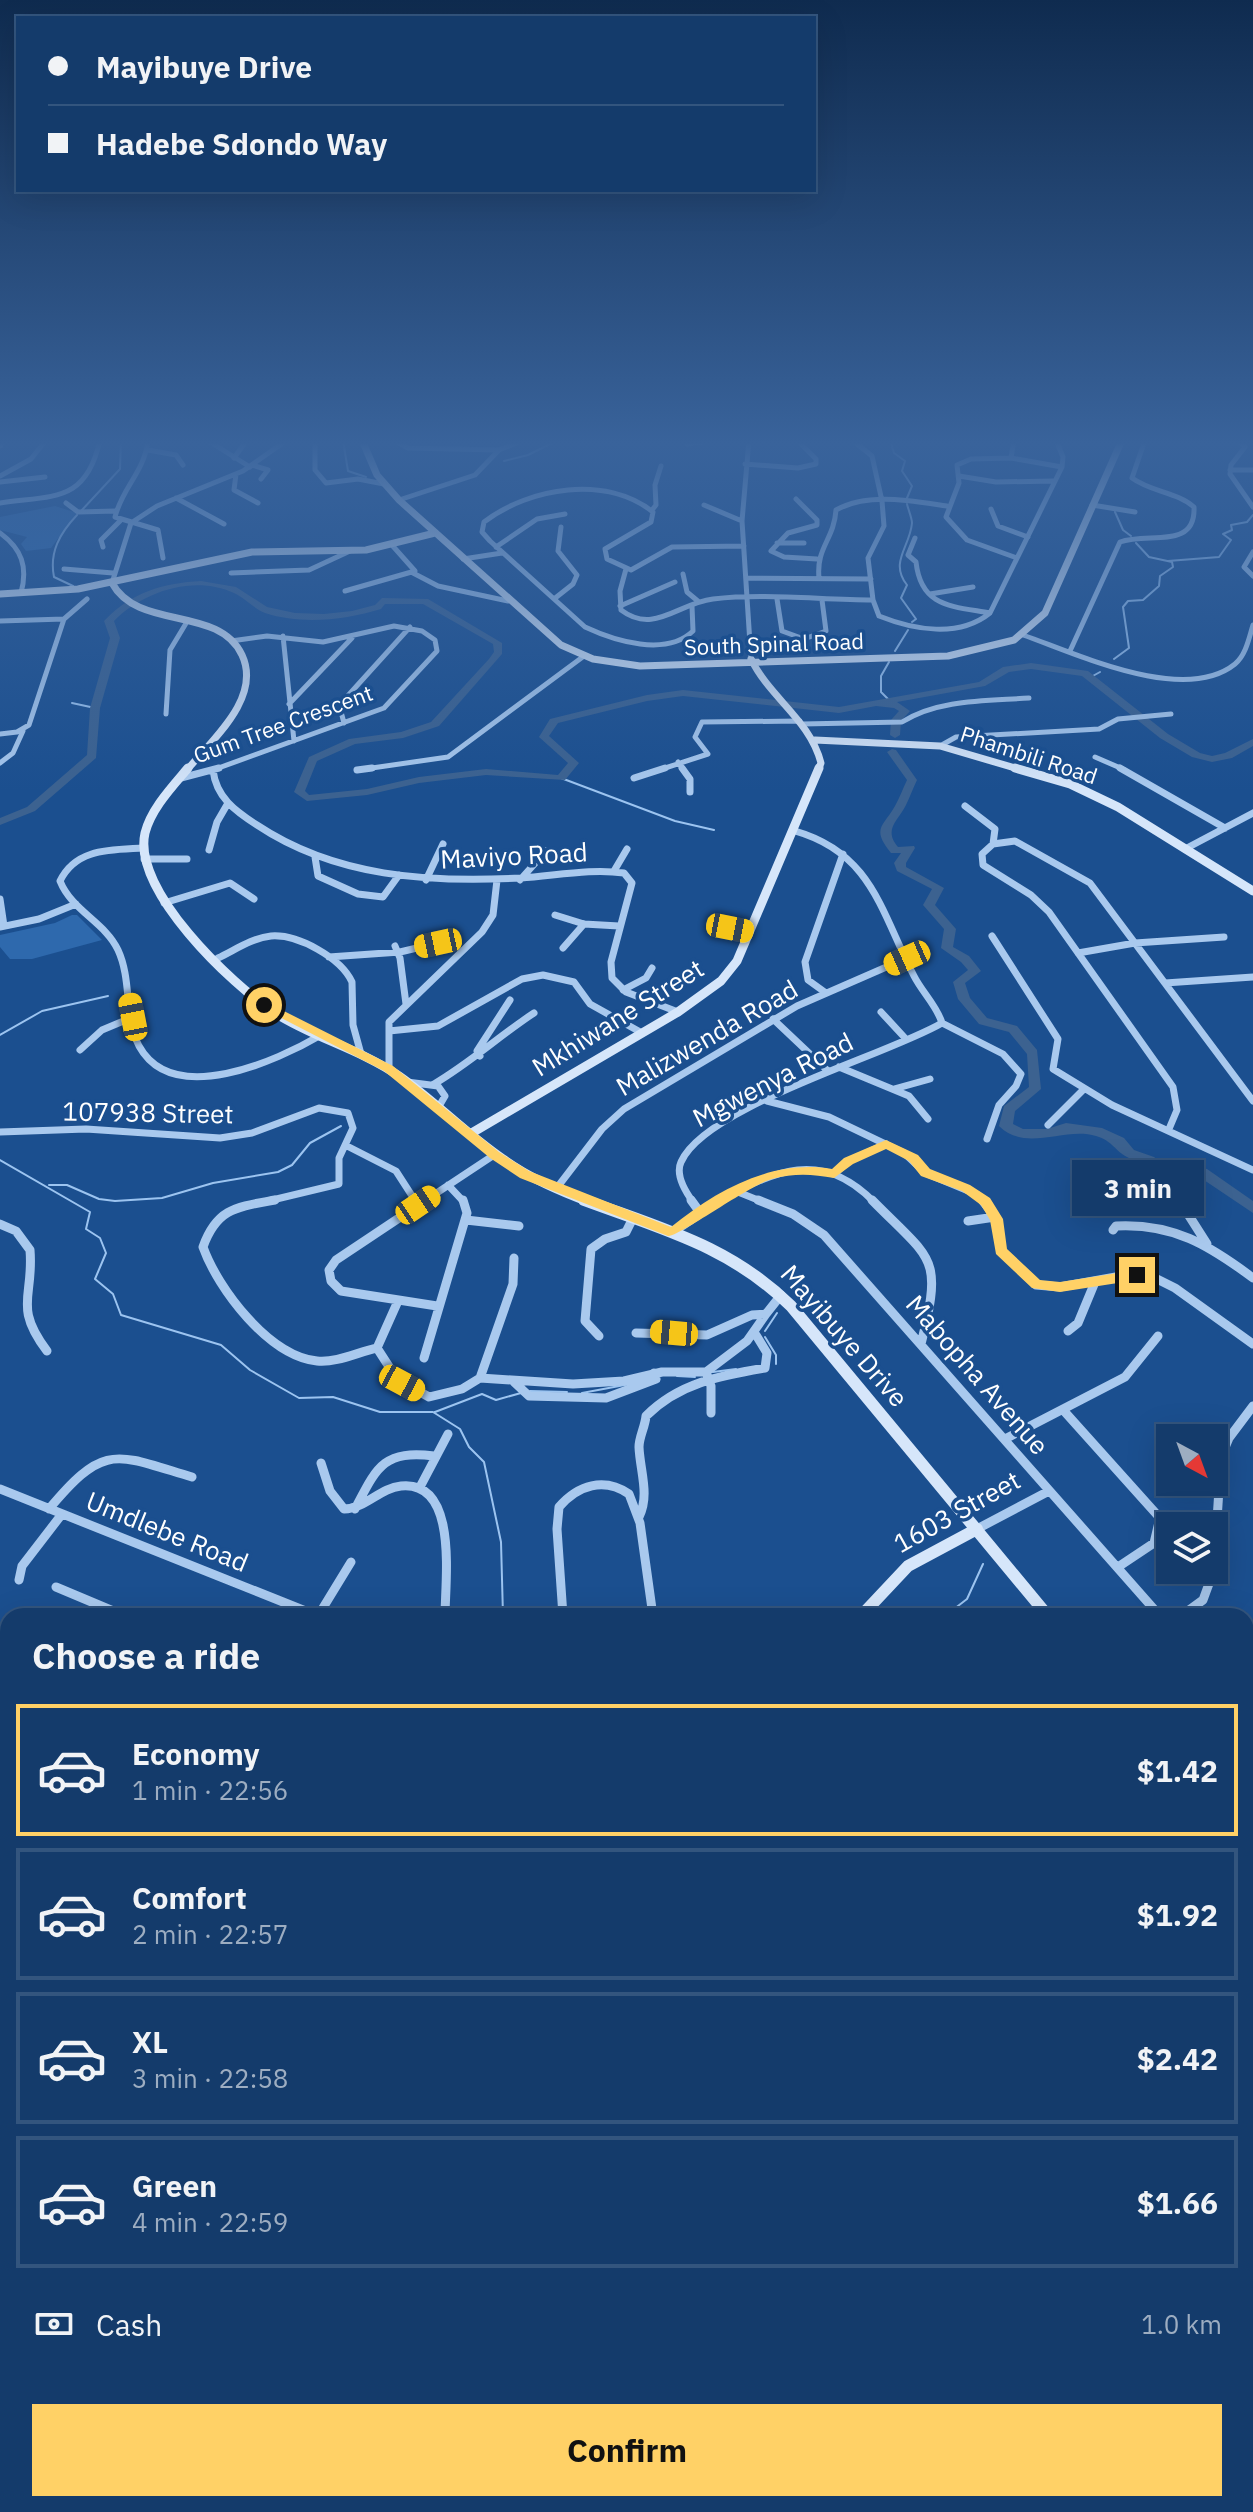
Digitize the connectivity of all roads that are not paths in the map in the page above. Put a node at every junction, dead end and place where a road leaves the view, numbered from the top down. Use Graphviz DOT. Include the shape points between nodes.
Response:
graph roads {
  1 [pos="23,557"];
  2 [pos="119,557"];
  3 [pos="228,557"];
  4 [pos="338,557"];
  5 [pos="405,557"];
  6 [pos="475,557"];
  7 [pos="507,557"];
  8 [pos="563,557"];
  9 [pos="607,557"];
  10 [pos="655,557"];
  11 [pos="745,557"];
  12 [pos="798,557"];
  13 [pos="868,557"];
  14 [pos="910,557"];
  15 [pos="1069,557"];
  16 [pos="1113,557"];
  17 [pos="1250,557"];
  18 [pos="1017,558"];
  19 [pos="463,559"];
  20 [pos="817,559"];
  21 [pos="64,569"];
  22 [pos="626,569"];
  23 [pos="113,573"];
  24 [pos="231,573"];
  25 [pos="413,573"];
  26 [pos="683,574"];
  27 [pos="1253,576"];
  28 [pos="746,578"];
  29 [pos="819,578"];
  30 [pos="871,579"];
  31 [pos="675,582"];
  32 [pos="112,583"];
  33 [pos="973,587"];
  34 [pos="345,591"];
  35 [pos="21,593"];
  36 [pos="0,594"];
  37 [pos="929,594"];
  38 [pos="87,599"];
  39 [pos="554,599"];
  40 [pos="747,599"];
  41 [pos="777,599"];
  42 [pos="822,600"];
  43 [pos="873,600"];
  44 [pos="508,601"];
  45 [pos="699,602"];
  46 [pos="620,606"];
  47 [pos="692,606"];
  48 [pos="990,613"];
  49 [pos="64,619"];
  50 [pos="188,620"];
  51 [pos="0,621"];
  52 [pos="1253,625"];
  53 [pos="410,627"];
  54 [pos="355,635"];
  55 [pos="1023,635"];
  56 [pos="283,636"];
  57 [pos="231,641"];
  58 [pos="1070,651"];
  59 [pos="586,657"];
  60 [pos="752,661"];
  61 [pos="1029,698"];
  62 [pos="289,704"];
  63 [pos="166,714"];
  64 [pos="1171,714"];
  65 [pos="800,721"];
  66 [pos="344,723"];
  67 [pos="23,730"];
  68 [pos="0,734"];
  69 [pos="815,740"];
  70 [pos="294,741"];
  71 [pos="940,746"];
  72 [pos="1095,757"];
  73 [pos="678,762"];
  74 [pos="0,763"];
  75 [pos="213,770"];
  76 [pos="357,770"];
  77 [pos="181,778"];
  78 [pos="634,778"];
  79 [pos="690,792"];
  80 [pos="228,803"];
  81 [pos="965,806"];
  82 [pos="1253,813"];
  83 [pos="1225,828"];
  84 [pos="795,831"];
  85 [pos="443,844"];
  86 [pos="993,844"];
  87 [pos="627,849"];
  88 [pos="1185,849"];
  89 [pos="209,850"];
  90 [pos="546,851"];
  91 [pos="144,854"];
  92 [pos="843,854"];
  93 [pos="315,857"];
  94 [pos="187,859"];
  95 [pos="614,871"];
  96 [pos="399,875"];
  97 [pos="426,880"];
  98 [pos="497,880"];
  99 [pos="520,880"];
  100 [pos="1253,891"];
  101 [pos="0,899"];
  102 [pos="254,899"];
  103 [pos="164,903"];
  104 [pos="76,904"];
  105 [pos="555,915"];
  106 [pos="584,924"];
  107 [pos="710,924"];
  108 [pos="2,926"];
  109 [pos="619,926"];
  110 [pos="750,932"];
  111 [pos="992,936"];
  112 [pos="1224,937"];
  113 [pos="438,943"];
  114 [pos="1135,943"];
  115 [pos="563,948"];
  116 [pos="398,949"];
  117 [pos="1078,953"];
  118 [pos="329,957"];
  119 [pos="218,958"];
  120 [pos="907,958"];
  121 [pos="652,968"];
  122 [pos="1253,977"];
  123 [pos="1165,983"];
  124 [pos="623,990"];
  125 [pos="826,993"];
  126 [pos="510,1000"];
  127 [pos="406,1004"];
  128 [pos="678,1012"];
  129 [pos="881,1012"];
  130 [pos="534,1013"];
  131 [pos="133,1017"];
  132 [pos="773,1019"];
  133 [pos="942,1023"];
  134 [pos="389,1031"];
  135 [pos="642,1033"];
  136 [pos="321,1035"];
  137 [pos="905,1038"];
  138 [pos="80,1050"];
  139 [pos="361,1054"];
  140 [pos="480,1056"];
  141 [pos="839,1067"];
  142 [pos="389,1069"];
  143 [pos="828,1071"];
  144 [pos="930,1079"];
  145 [pos="407,1082"];
  146 [pos="434,1084"];
  147 [pos="893,1089"];
  148 [pos="1083,1090"];
  149 [pos="767,1101"];
  150 [pos="1253,1101"];
  151 [pos="438,1108"];
  152 [pos="928,1119"];
  153 [pos="1048,1125"];
  154 [pos="1169,1129"];
  155 [pos="0,1132"];
  156 [pos="470,1134"];
  157 [pos="987,1139"];
  158 [pos="347,1146"];
  159 [pos="890,1146"];
  160 [pos="494,1155"];
  161 [pos="1253,1170"];
  162 [pos="834,1174"];
  163 [pos="448,1185"];
  164 [pos="556,1189"];
  165 [pos="738,1192"];
  166 [pos="1079,1194"];
  167 [pos="418,1205"];
  168 [pos="699,1211"];
  169 [pos="995,1217"];
  170 [pos="633,1218"];
  171 [pos="466,1220"];
  172 [pos="968,1221"];
  173 [pos="0,1224"];
  174 [pos="519,1226"];
  175 [pos="1113,1230"];
  176 [pos="673,1232"];
  177 [pos="1207,1244"];
  178 [pos="514,1258"];
  179 [pos="1253,1278"];
  180 [pos="1095,1282"];
  181 [pos="781,1294"];
  182 [pos="398,1301"];
  183 [pos="437,1306"];
  184 [pos="766,1314"];
  185 [pos="1068,1331"];
  186 [pos="636,1333"];
  187 [pos="756,1335"];
  188 [pos="599,1336"];
  189 [pos="1158,1336"];
  190 [pos="921,1344"];
  191 [pos="1253,1344"];
  192 [pos="377,1348"];
  193 [pos="47,1351"];
  194 [pos="424,1358"];
  195 [pos="707,1375"];
  196 [pos="655,1376"];
  197 [pos="480,1378"];
  198 [pos="513,1381"];
  199 [pos="1253,1406"];
  200 [pos="1064,1411"];
  201 [pos="711,1413"];
  202 [pos="448,1434"];
  203 [pos="1005,1439"];
  204 [pos="434,1456"];
  205 [pos="321,1463"];
  206 [pos="192,1477"];
  207 [pos="420,1487"];
  208 [pos="0,1489"];
  209 [pos="1049,1491"];
  210 [pos="49,1509"];
  211 [pos="355,1509"];
  212 [pos="1218,1512"];
  213 [pos="62,1514"];
  214 [pos="639,1517"];
  215 [pos="977,1529"];
  216 [pos="351,1562"];
  217 [pos="1118,1567"];
  218 [pos="19,1580"];
  219 [pos="1209,1584"];
  220 [pos="56,1587"];
  221 [pos="106,1608"];
  222 [pos="298,1608"];
  223 [pos="323,1608"];
  224 [pos="445,1608"];
  225 [pos="562,1608"];
  226 [pos="652,1608"];
  227 [pos="869,1608"];
  228 [pos="1041,1608"];
  229 [pos="1153,1608"];
  230 [pos="1192,1608"];
  1 -- 35 [label="street"];
  2 -- 23 [label="street"];
  3 -- 32 [label="street"];
  4 -- 24 [label="street" via="316,568"];
  5 -- 25 [label="street" via="414,566"];
  6 -- 19 [label="street"];
  7 -- 39 [label="street"];
  8 -- 39 [label="street" via="577,575"];
  9 -- 22 [label="street"];
  10 -- 22 [label="street"];
  11 -- 28 [label="street"];
  12 -- 20 [label="street"];
  13 -- 30 [label="street"];
  14 -- 37 [label="street" via="918,566 918,582"];
  15 -- 55 [label="street" via="1045,613"];
  16 -- 58 [label="street"];
  17 -- 27 [label="street" via="1244,567"];
  18 -- 48 [label="street"];
  19 -- 44 [label="street, South Spinal Road"];
  20 -- 29 [label="street"];
  21 -- 23 [label="street"];
  22 -- 46 [label="street"];
  23 -- 32 [label="street"];
  25 -- 34 [label="street"];
  25 -- 44 [label="street" via="438,586"];
  26 -- 45 [label="street" via="687,592"];
  28 -- 29 [label="street"];
  28 -- 40 [label="street"];
  29 -- 30 [label="street"];
  30 -- 43 [label="street"];
  31 -- 46 [label="street"];
  32 -- 35 [label="street"];
  32 -- 50 [label="street" via="126,602"];
  33 -- 37 [label="street"];
  35 -- 36 [label="street"];
  37 -- 48 [label="street"];
  38 -- 49 [label="street"];
  39 -- 47 [label="street" via="593,632 640,643 687,639 693,631"];
  40 -- 41 [label="street"];
  40 -- 45 [label="street"];
  40 -- 60 [label="street"];
  41 -- 42 [label="street"];
  41 -- 42 [label="street" via="782,631 800,639 826,631"];
  42 -- 43 [label="street"];
  43 -- 48 [label="street" via="884,619 918,628 967,628"];
  44 -- 59 [label="street, South Spinal Road" via="561,645"];
  45 -- 47 [label="street"];
  46 -- 47 [label="street" via="628,617 646,621"];
  49 -- 51 [label="street"];
  49 -- 67 [label="street" via="31,722"];
  50 -- 57 [label="street"];
  50 -- 63 [label="street" via="178,630 171,654"];
  52 -- 58 [label="street" via="1237,663 1203,677 1153,677"];
  53 -- 54 [label="street"];
  53 -- 66 [label="street" via="344,700"];
  53 -- 66 [label="street, Gum Tree Crescent" via="435,640 437,651 388,706"];
  54 -- 56 [label="street" via="325,643"];
  54 -- 62 [label="street"];
  55 -- 58 [label="street"];
  55 -- 60 [label="street, South Spinal Road" via="961,654"];
  56 -- 57 [label="street" via="260,634"];
  56 -- 62 [label="street"];
  57 -- 77 [label="street" via="246,661 247,686"];
  59 -- 60 [label="street, South Spinal Road" via="640,666"];
  59 -- 76 [label="street" via="450,756"];
  60 -- 65 [label="street"];
  61 -- 65 [label="street" via="954,704 902,722"];
  62 -- 70 [label="street"];
  64 -- 71 [label="street" via="1118,719 1099,729 969,736"];
  65 -- 69 [label="street"];
  65 -- 73 [label="street" via="702,722 695,737 708,754"];
  66 -- 70 [label="street, Gum Tree Crescent"];
  67 -- 68 [label="street"];
  67 -- 74 [label="street" via="14,752"];
  69 -- 71 [label="street, Phambili Road"];
  69 -- 84 [label="street, Mkhiwane Street" via="819,774"];
  70 -- 75 [label="street, Gum Tree Crescent"];
  71 -- 88 [label="street, Phambili Road" via="1084,789"];
  72 -- 83 [label="street"];
  73 -- 78 [label="street"];
  73 -- 79 [label="street" via="690,779"];
  75 -- 77 [label="street, Gum Tree Crescent"];
  75 -- 80 [label="street, Maviyo Road" via="215,790"];
  77 -- 91 [label="street" via="151,819"];
  80 -- 89 [label="street"];
  80 -- 93 [label="street, Maviyo Road" via="271,837"];
  81 -- 86 [label="street" via="995,829"];
  82 -- 83 [label="street"];
  83 -- 88 [label="street"];
  84 -- 92 [label="street" via="830,841"];
  84 -- 110 [label="street, Mkhiwane Street"];
  85 -- 97 [label="street"];
  86 -- 114 [label="street" via="1027,845 1090,883"];
  86 -- 117 [label="street" via="982,854 983,865 1041,903"];
  87 -- 95 [label="street"];
  88 -- 100 [label="street, Phambili Road"];
  90 -- 99 [label="street"];
  91 -- 94 [label="street"];
  91 -- 103 [label="street, Mayibuye Drive"];
  91 -- 104 [label="street" via="95,853 74,861 60,881"];
  92 -- 120 [label="street" via="882,900"];
  92 -- 125 [label="street" via="805,962 808,980"];
  93 -- 96 [label="street, Maviyo Road"];
  93 -- 96 [label="street" via="318,876 358,894 383,897"];
  95 -- 99 [label="street, Maviyo Road"];
  95 -- 109 [label="street, Maviyo Road" via="632,883"];
  96 -- 97 [label="street, Maviyo Road"];
  97 -- 98 [label="street, Maviyo Road"];
  98 -- 99 [label="street, Maviyo Road"];
  98 -- 127 [label="street" via="489,923"];
  101 -- 108 [label="street"];
  102 -- 103 [label="street" via="230,883"];
  103 -- 119 [label="street, Mayibuye Drive"];
  104 -- 108 [label="street"];
  104 -- 131 [label="street" via="117,947"];
  105 -- 106 [label="street"];
  106 -- 109 [label="street"];
  106 -- 115 [label="street"];
  107 -- 110 [label="street"];
  109 -- 124 [label="street, Maviyo Road" via="610,971"];
  110 -- 128 [label="street, Mkhiwane Street" via="721,981"];
  111 -- 148 [label="street" via="1058,1039 1052,1067"];
  112 -- 114 [label="street"];
  113 -- 116 [label="street"];
  114 -- 117 [label="street"];
  114 -- 123 [label="street"];
  116 -- 118 [label="street"];
  116 -- 127 [label="street" via="399,984"];
  117 -- 154 [label="street" via="1173,1087 1177,1110"];
  118 -- 119 [label="street" via="274,936"];
  118 -- 139 [label="street" via="352,979 352,1035"];
  119 -- 136 [label="street, Mayibuye Drive" via="264,1005"];
  120 -- 125 [label="street, Malizwenda Road"];
  120 -- 133 [label="street"];
  121 -- 124 [label="street" via="646,978"];
  122 -- 123 [label="street"];
  123 -- 150 [label="street"];
  124 -- 128 [label="street"];
  125 -- 132 [label="street, Malizwenda Road"];
  126 -- 140 [label="street" via="480,1041"];
  127 -- 134 [label="street" via="391,1018"];
  128 -- 135 [label="street, Mkhiwane Street"];
  129 -- 137 [label="street"];
  130 -- 140 [label="street" via="497,1037"];
  131 -- 136 [label="street" via="147,1057 164,1069 193,1076 235,1073"];
  131 -- 138 [label="street" via="102,1030"];
  132 -- 143 [label="street"];
  132 -- 164 [label="street, Malizwenda Road" via="616,1115"];
  133 -- 137 [label="street, Mgwenya Road"];
  133 -- 157 [label="street" via="1003,1054 1021,1074 1019,1086 1001,1103"];
  134 -- 135 [label="street" via="438,1026 537,974 574,982 590,1004"];
  134 -- 142 [label="street"];
  135 -- 156 [label="street, Mkhiwane Street"];
  136 -- 139 [label="street, Mayibuye Drive"];
  137 -- 141 [label="street, Mgwenya Road"];
  139 -- 142 [label="street, Mayibuye Drive"];
  140 -- 146 [label="street"];
  141 -- 143 [label="street, Mgwenya Road"];
  141 -- 147 [label="street"];
  142 -- 145 [label="street, Mayibuye Drive"];
  143 -- 149 [label="street, Mgwenya Road"];
  144 -- 147 [label="street"];
  145 -- 146 [label="street"];
  145 -- 151 [label="street, Mayibuye Drive"];
  146 -- 151 [label="street" via="445,1096"];
  147 -- 152 [label="street" via="909,1096"];
  148 -- 153 [label="street"];
  148 -- 154 [label="street"];
  149 -- 159 [label="street" via="821,1114"];
  149 -- 168 [label="street, Mgwenya Road" via="705,1133 683,1157 681,1181"];
  151 -- 156 [label="street, Mayibuye Drive"];
  154 -- 161 [label="street"];
  155 -- 158 [label="street, 107938 Street" via="240,1136 298,1111 327,1108 352,1117"];
  156 -- 160 [label="street, Mayibuye Drive"];
  158 -- 167 [label="street" via="396,1171"];
  158 -- 192 [label="street" via="339,1158 337,1186 234,1208 215,1220 203,1247 212,1270 241,1307 291,1353 324,1361"];
  159 -- 162 [label="street" via="849,1161"];
  159 -- 169 [label="street" via="913,1158 925,1173 978,1195"];
  160 -- 163 [label="street"];
  160 -- 164 [label="street, Mayibuye Drive"];
  162 -- 165 [label="street" via="780,1171"];
  162 -- 190 [label="street" via="875,1202 931,1265"];
  163 -- 167 [label="street"];
  163 -- 171 [label="street" via="466,1204"];
  164 -- 170 [label="street, Mayibuye Drive"];
  165 -- 168 [label="street"];
  165 -- 190 [label="street, Mabopha Avenue" via="780,1207 817,1229"];
  166 -- 177 [label="street" via="1129,1182 1162,1188 1180,1202"];
  167 -- 182 [label="street" via="329,1270 341,1291"];
  168 -- 176 [label="street"];
  169 -- 172 [label="street"];
  169 -- 180 [label="street" via="1001,1251 1026,1278 1045,1287"];
  170 -- 176 [label="street, Mayibuye Drive"];
  170 -- 188 [label="street" via="626,1232 591,1249 584,1280 585,1321"];
  171 -- 174 [label="street"];
  171 -- 183 [label="street"];
  173 -- 193 [label="street" via="19,1235 31,1251 26,1312"];
  175 -- 177 [label="street" via="1141,1224 1190,1233"];
  176 -- 181 [label="street, Mayibuye Drive" via="737,1259"];
  177 -- 179 [label="street"];
  178 -- 197 [label="street" via="513,1284"];
  180 -- 185 [label="street" via="1078,1323"];
  180 -- 191 [label="street" via="1134,1275 1160,1279"];
  181 -- 184 [label="street"];
  181 -- 215 [label="street, Mayibuye Drive"];
  182 -- 183 [label="street"];
  182 -- 192 [label="street"];
  183 -- 194 [label="street"];
  184 -- 186 [label="street" via="707,1335"];
  184 -- 187 [label="street"];
  187 -- 195 [label="street"];
  187 -- 195 [label="street" via="767,1353 765,1368"];
  189 -- 200 [label="street" via="1125,1377"];
  190 -- 203 [label="street, Mabopha Avenue"];
  192 -- 197 [label="street" via="385,1371 426,1396 454,1392"];
  195 -- 196 [label="street"];
  195 -- 201 [label="street"];
  195 -- 214 [label="street" via="665,1397 646,1416 639,1442 645,1505"];
  196 -- 198 [label="street" via="605,1383"];
  196 -- 198 [label="street" via="606,1398 529,1396"];
  197 -- 198 [label="street"];
  199 -- 212 [label="street" via="1221,1457"];
  200 -- 203 [label="street"];
  200 -- 217 [label="street" via="1160,1518 1162,1532 1156,1543"];
  202 -- 204 [label="street"];
  203 -- 209 [label="street, Mabopha Avenue"];
  204 -- 207 [label="street"];
  204 -- 211 [label="street" via="401,1455 377,1466"];
  205 -- 211 [label="street" via="334,1498 344,1509"];
  206 -- 210 [label="street" via="126,1458 103,1458 82,1469"];
  207 -- 211 [label="street" via="393,1488"];
  207 -- 224 [label="street" via="438,1506 447,1563"];
  208 -- 210 [label="street, Umdlebe Road"];
  209 -- 215 [label="street, 1603 Street"];
  209 -- 217 [label="street, Mabopha Avenue"];
  210 -- 213 [label="street, Umdlebe Road"];
  213 -- 218 [label="street" via="22,1566"];
  213 -- 222 [label="street, Umdlebe Road"];
  214 -- 225 [label="street" via="629,1494 615,1486 592,1485 565,1498 557,1529"];
  214 -- 226 [label="street"];
  215 -- 227 [label="street, 1603 Street" via="908,1566"];
  215 -- 228 [label="street, Mayibuye Drive"];
  216 -- 223 [label="street"];
  217 -- 229 [label="street, Mabopha Avenue"];
  219 -- 230 [label="street" via="1203,1600"];
  220 -- 221 [label="street"];
}
